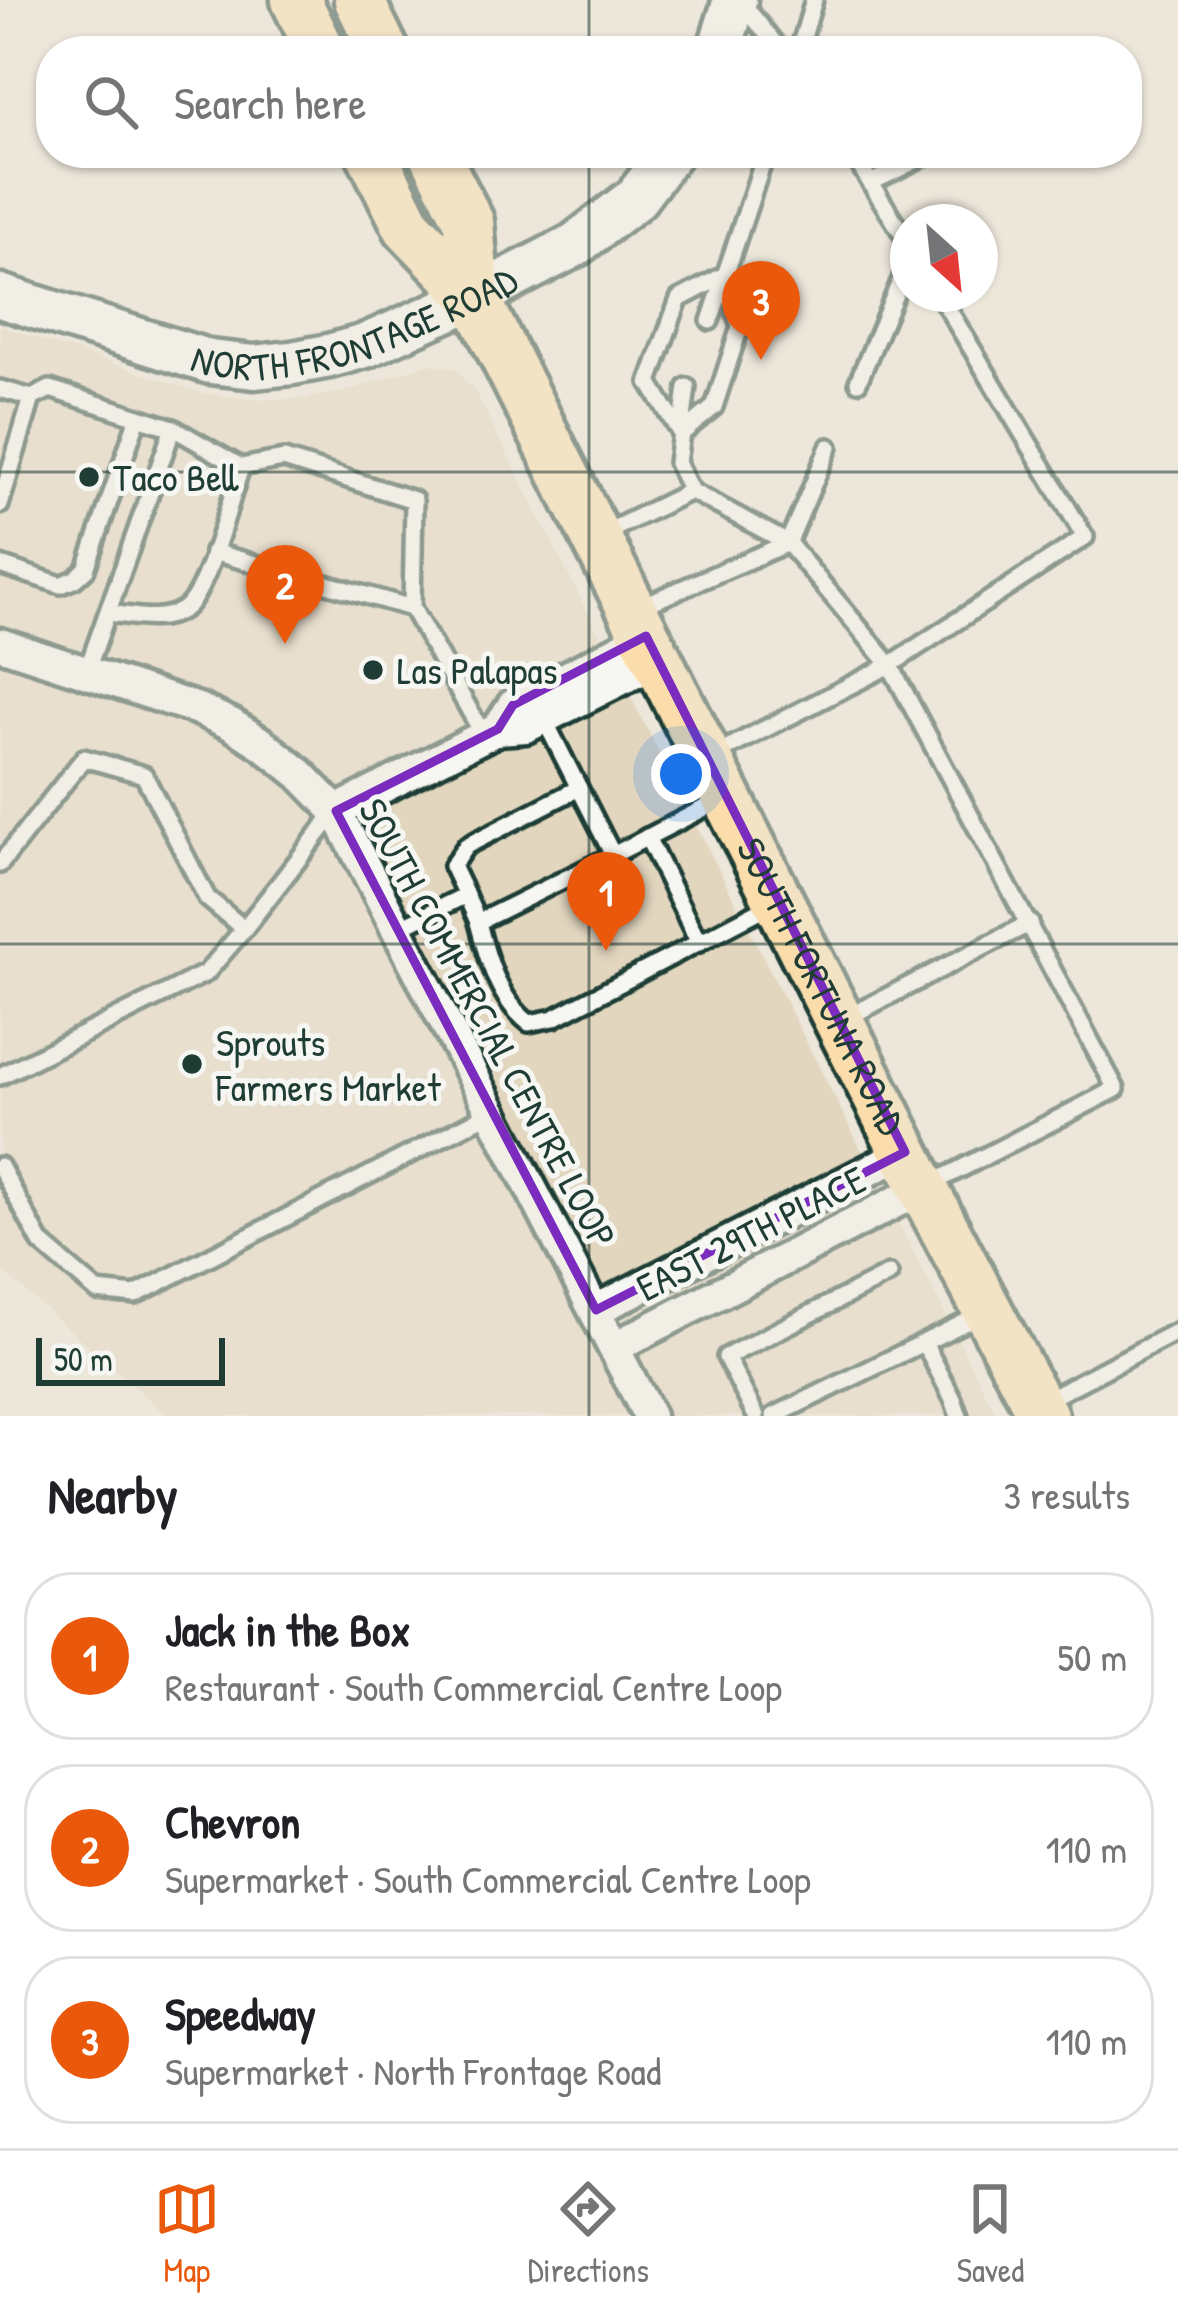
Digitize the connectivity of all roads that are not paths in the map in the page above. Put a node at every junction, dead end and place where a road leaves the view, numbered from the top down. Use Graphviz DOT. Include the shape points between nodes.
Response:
graph roads {
  1 [pos="296,0"];
  2 [pos="359,0"];
  3 [pos="737,0"];
  4 [pos="814,0"];
  5 [pos="314,36"];
  6 [pos="377,36"];
  7 [pos="724,36"];
  8 [pos="768,36"];
  9 [pos="804,36"];
  10 [pos="379,168"];
  11 [pos="442,168"];
  12 [pos="659,168"];
  13 [pos="761,168"];
  14 [pos="862,168"];
  15 [pos="901,168"];
  16 [pos="872,182"];
  17 [pos="890,212"];
  18 [pos="725,275"];
  19 [pos="0,296"];
  20 [pos="475,297"];
  21 [pos="890,306"];
  22 [pos="950,312"];
  23 [pos="710,321"];
  24 [pos="858,382"];
  25 [pos="687,387"];
  26 [pos="0,389"];
  27 [pos="32,398"];
  28 [pos="138,417"];
  29 [pos="173,428"];
  30 [pos="681,434"];
  31 [pos="829,447"];
  32 [pos="242,467"];
  33 [pos="691,491"];
  34 [pos="0,505"];
  35 [pos="596,537"];
  36 [pos="788,543"];
  37 [pos="214,552"];
  38 [pos="0,565"];
  39 [pos="412,608"];
  40 [pos="108,613"];
  41 [pos="646,636"];
  42 [pos="0,644"];
  43 [pos="890,665"];
  44 [pos="86,673"];
  45 [pos="544,718"];
  46 [pos="491,732"];
  47 [pos="717,778"];
  48 [pos="579,788"];
  49 [pos="336,811"];
  50 [pos="647,837"];
  51 [pos="613,855"];
  52 [pos="0,864"];
  53 [pos="466,895"];
  54 [pos="778,902"];
  55 [pos="478,922"];
  56 [pos="1030,923"];
  57 [pos="244,929"];
  58 [pos="397,929"];
  59 [pos="698,943"];
  60 [pos="839,1022"];
  61 [pos="0,1076"];
  62 [pos="492,1112"];
  63 [pos="0,1166"];
  64 [pos="914,1170"];
  65 [pos="889,1274"];
  66 [pos="596,1310"];
  67 [pos="987,1312"];
  68 [pos="1178,1331"];
  69 [pos="924,1343"];
  70 [pos="615,1347"];
  71 [pos="1040,1410"];
  72 [pos="649,1416"];
  73 [pos="756,1416"];
  74 [pos="774,1416"];
  75 [pos="959,1416"];
  1 -- 5 [label="main road"];
  2 -- 6 [label="main road"];
  3 -- 7 [label="main road"];
  3 -- 8 [label="lane"];
  4 -- 9 [label="lane"];
  10 -- 20 [label="main road, SOUTH FORTUNA ROAD" via="408,226"];
  11 -- 20 [label="main road, SOUTH FORTUNA ROAD" via="469,223"];
  12 -- 20 [label="main road, NORTH FRONTAGE ROAD" via="591,233"];
  13 -- 18 [label="lane"];
  14 -- 16 [label="lane"];
  15 -- 16 [label="lane"];
  16 -- 17 [label="lane"];
  18 -- 23 [label="lane"];
  18 -- 30 [label="lane" via="740,327 714,407"];
  18 -- 30 [label="lane" via="679,299 649,382"];
  19 -- 20 [label="main road, NORTH FRONTAGE ROAD" via="210,362 254,367 365,346"];
  20 -- 35 [label="main road, SOUTH FORTUNA ROAD"];
  21 -- 24 [label="lane"];
  22 -- 43 [label="lane" via="1085,537"];
  25 -- 30 [label="lane"];
  26 -- 27 [label="lane"];
  27 -- 28 [label="lane" via="50,389"];
  27 -- 34 [label="lane"];
  28 -- 29 [label="lane"];
  28 -- 38 [label="lane" via="86,569 61,585"];
  29 -- 32 [label="lane"];
  29 -- 40 [label="lane"];
  30 -- 33 [label="lane" via="677,464"];
  31 -- 36 [label="lane"];
  32 -- 37 [label="lane"];
  32 -- 39 [label="lane" via="284,459 414,500"];
  33 -- 35 [label="lane"];
  33 -- 36 [label="lane"];
  35 -- 41 [label="main road, SOUTH FORTUNA ROAD"];
  36 -- 41 [label="lane"];
  36 -- 43 [label="lane"];
  37 -- 39 [label="lane"];
  37 -- 40 [label="lane" via="186,609 159,618"];
  39 -- 46 [label="lane"];
  40 -- 44 [label="lane"];
  41 -- 45 [label="street"];
  41 -- 46 [label="street" via="513,705"];
  41 -- 47 [label="main road, SOUTH FORTUNA ROAD"];
  42 -- 44 [label="street, SOUTH COMMERCIAL CENTRE LOOP"];
  43 -- 47 [label="lane"];
  43 -- 56 [label="lane"];
  44 -- 49 [label="street, SOUTH COMMERCIAL CENTRE LOOP" via="231,724"];
  45 -- 46 [label="street"];
  45 -- 48 [label="lane"];
  46 -- 49 [label="street"];
  47 -- 50 [label="lane"];
  47 -- 54 [label="main road, SOUTH FORTUNA ROAD"];
  48 -- 51 [label="lane"];
  48 -- 53 [label="lane" via="466,846 452,866"];
  49 -- 57 [label="lane"];
  49 -- 58 [label="street, SOUTH COMMERCIAL CENTRE LOOP"];
  50 -- 51 [label="lane"];
  50 -- 59 [label="lane"];
  51 -- 55 [label="lane"];
  52 -- 57 [label="lane" via="84,758 144,775 207,898"];
  53 -- 55 [label="lane"];
  53 -- 58 [label="lane"];
  54 -- 59 [label="lane"];
  54 -- 60 [label="main road, SOUTH FORTUNA ROAD"];
  55 -- 59 [label="lane" via="501,988 529,1023 554,1018"];
  56 -- 60 [label="lane"];
  56 -- 64 [label="lane" via="1116,1089"];
  57 -- 61 [label="lane" via="206,973"];
  58 -- 62 [label="street, SOUTH COMMERCIAL CENTRE LOOP"];
  60 -- 64 [label="main road, SOUTH FORTUNA ROAD"];
  62 -- 63 [label="lane" via="135,1295 97,1291 41,1243"];
  62 -- 66 [label="street, SOUTH COMMERCIAL CENTRE LOOP"];
  64 -- 66 [label="street, EAST 29TH PLACE"];
  64 -- 67 [label="main road, SOUTH FORTUNA ROAD"];
  64 -- 70 [label="street, EAST 29TH PLACE"];
  65 -- 73 [label="lane" via="726,1357"];
  66 -- 70 [label="street, SOUTH COMMERCIAL CENTRE LOOP"];
  67 -- 69 [label="lane"];
  67 -- 71 [label="main road, SOUTH FORTUNA ROAD"];
  68 -- 71 [label="lane"];
  69 -- 74 [label="lane"];
  69 -- 75 [label="lane"];
  70 -- 72 [label="street, SOUTH COMMERCIAL CENTRE LOOP"];
}
